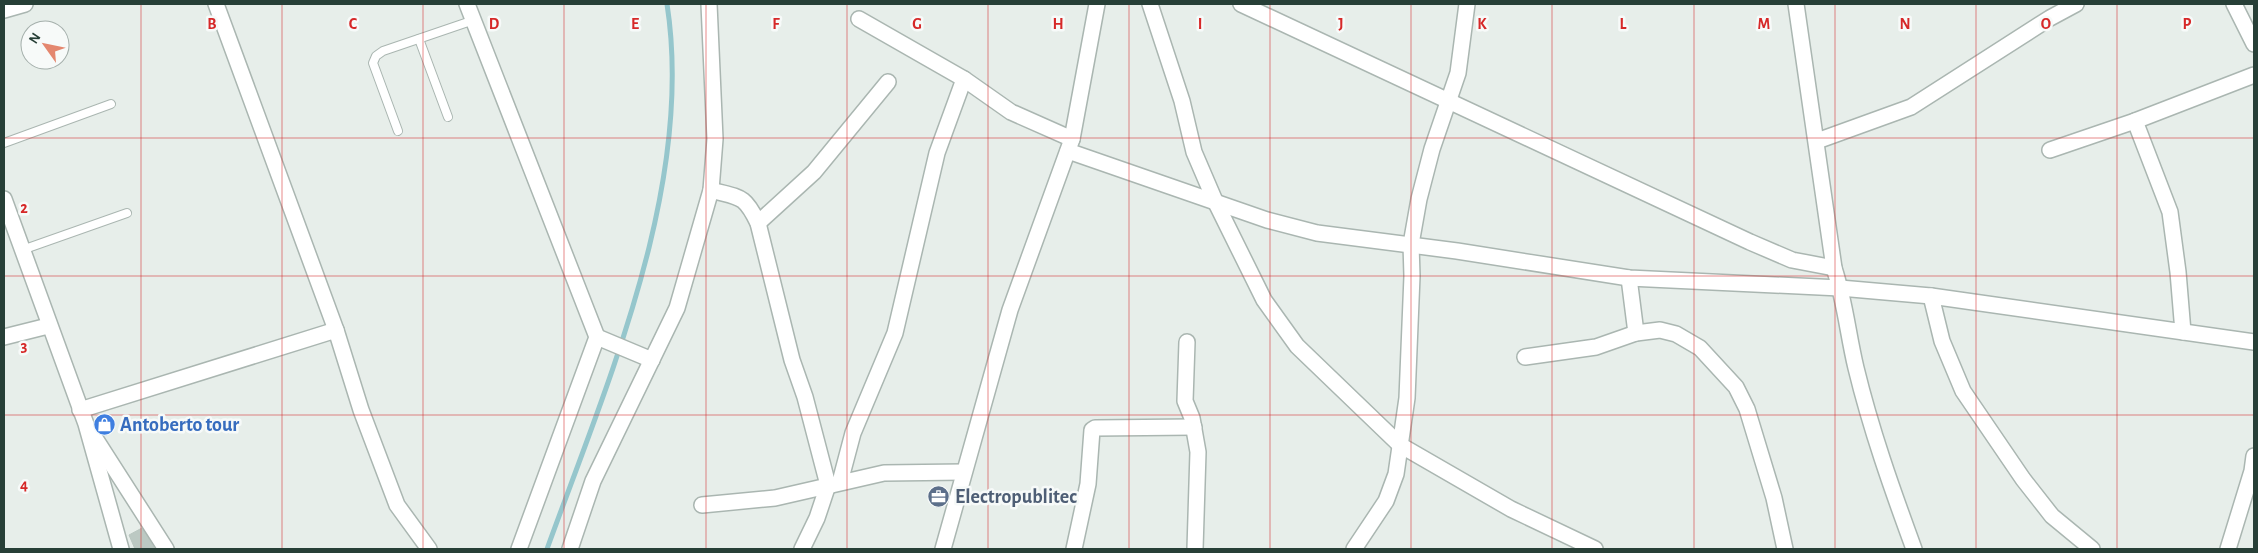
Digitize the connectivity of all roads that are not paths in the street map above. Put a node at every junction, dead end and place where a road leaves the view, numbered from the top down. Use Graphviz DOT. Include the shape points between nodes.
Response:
graph roads {
  1 [pos="25,4"];
  2 [pos="216,4"];
  3 [pos="467,4"];
  4 [pos="709,4"];
  5 [pos="1097,4"];
  6 [pos="1150,4"];
  7 [pos="1241,4"];
  8 [pos="1467,4"];
  9 [pos="1796,4"];
  10 [pos="2076,4"];
  11 [pos="2234,4"];
  12 [pos="4,10"];
  13 [pos="859,19"];
  14 [pos="474,20"];
  15 [pos="419,39"];
  16 [pos="2254,44"];
  17 [pos="2254,75"];
  18 [pos="964,79"];
  19 [pos="888,82"];
  20 [pos="1448,102"];
  21 [pos="111,104"];
  22 [pos="448,117"];
  23 [pos="2135,121"];
  24 [pos="398,132"];
  25 [pos="1817,142"];
  26 [pos="4,143"];
  27 [pos="1070,145"];
  28 [pos="2050,150"];
  29 [pos="711,190"];
  30 [pos="4,199"];
  31 [pos="1215,202"];
  32 [pos="127,213"];
  33 [pos="758,222"];
  34 [pos="1411,244"];
  35 [pos="22,250"];
  36 [pos="1834,268"];
  37 [pos="1629,278"];
  38 [pos="1840,288"];
  39 [pos="1931,296"];
  40 [pos="48,326"];
  41 [pos="336,330"];
  42 [pos="2183,332"];
  43 [pos="1636,333"];
  44 [pos="4,336"];
  45 [pos="597,337"];
  46 [pos="1187,342"];
  47 [pos="2254,342"];
  48 [pos="1525,357"];
  49 [pos="652,360"];
  50 [pos="83,417"];
  51 [pos="1194,427"];
  52 [pos="1400,445"];
  53 [pos="2254,456"];
  54 [pos="964,472"];
  55 [pos="834,483"];
  56 [pos="126,485"];
  57 [pos="104,493"];
  58 [pos="702,505"];
  59 [pos="117,548"];
  60 [pos="166,549"];
  61 [pos="429,549"];
  62 [pos="520,549"];
  63 [pos="570,549"];
  64 [pos="802,549"];
  65 [pos="943,549"];
  66 [pos="1074,549"];
  67 [pos="1195,549"];
  68 [pos="1354,549"];
  69 [pos="1594,549"];
  70 [pos="1785,549"];
  71 [pos="1914,549"];
  72 [pos="2092,549"];
  73 [pos="2228,549"];
  1 -- 12 [label="street"];
  2 -- 41 [label="street"];
  3 -- 14 [label="street"];
  4 -- 29 [label="street" via="715,140"];
  5 -- 27 [label="street"];
  6 -- 31 [label="street" via="1182,102 1194,152"];
  7 -- 20 [label="street"];
  8 -- 20 [label="street" via="1458,73"];
  9 -- 25 [label="street"];
  10 -- 25 [label="street" via="1911,107"];
  11 -- 16 [label="street"];
  13 -- 18 [label="street"];
  14 -- 15 [label="lane"];
  14 -- 45 [label="street"];
  15 -- 22 [label="lane"];
  15 -- 24 [label="lane" via="383,51 373,63"];
  17 -- 23 [label="street"];
  18 -- 27 [label="street" via="1011,112"];
  18 -- 55 [label="street" via="937,153 895,333"];
  19 -- 33 [label="street" via="814,172"];
  20 -- 34 [label="street" via="1419,199"];
  20 -- 36 [label="street" via="1750,242 1792,260"];
  21 -- 26 [label="lane"];
  23 -- 28 [label="street"];
  23 -- 42 [label="street" via="2170,212"];
  25 -- 36 [label="street"];
  27 -- 31 [label="street"];
  27 -- 54 [label="street" via="1010,310"];
  29 -- 33 [label="street" via="740,198 749,204"];
  29 -- 49 [label="street" via="676,308"];
  30 -- 35 [label="street"];
  31 -- 34 [label="street" via="1317,233"];
  31 -- 52 [label="street" via="1264,300 1297,346"];
  32 -- 35 [label="lane"];
  33 -- 55 [label="street" via="792,360"];
  34 -- 37 [label="street"];
  34 -- 52 [label="street" via="1407,398"];
  35 -- 40 [label="street"];
  36 -- 38 [label="street"];
  37 -- 38 [label="street"];
  37 -- 43 [label="street"];
  38 -- 39 [label="street"];
  38 -- 71 [label="street" via="1856,367 1879,452"];
  39 -- 42 [label="street"];
  39 -- 72 [label="street" via="1942,341 1963,391 2052,516"];
  40 -- 44 [label="street"];
  40 -- 50 [label="street"];
  41 -- 50 [label="street"];
  41 -- 61 [label="street" via="361,410 397,505"];
  42 -- 47 [label="street"];
  43 -- 48 [label="street" via="1596,347"];
  43 -- 70 [label="street" via="1660,330 1676,334 1700,348 1736,387 1747,409 1774,498"];
  45 -- 49 [label="street"];
  45 -- 62 [label="street"];
  46 -- 51 [label="street" via="1185,401"];
  49 -- 63 [label="street" via="593,481"];
  50 -- 56 [label="street"];
  50 -- 57 [label="street"];
  51 -- 66 [label="street" via="1092,430 1088,484"];
  51 -- 67 [label="street" via="1198,452"];
  52 -- 68 [label="street" via="1396,474 1386,501"];
  52 -- 69 [label="street" via="1511,509"];
  53 -- 73 [label="street"];
  54 -- 55 [label="street" via="884,473"];
  54 -- 65 [label="street"];
  55 -- 58 [label="street" via="775,498"];
  55 -- 64 [label="street"];
  56 -- 57 [label="street"];
  56 -- 60 [label="street"];
  57 -- 59 [label="street"];
}
